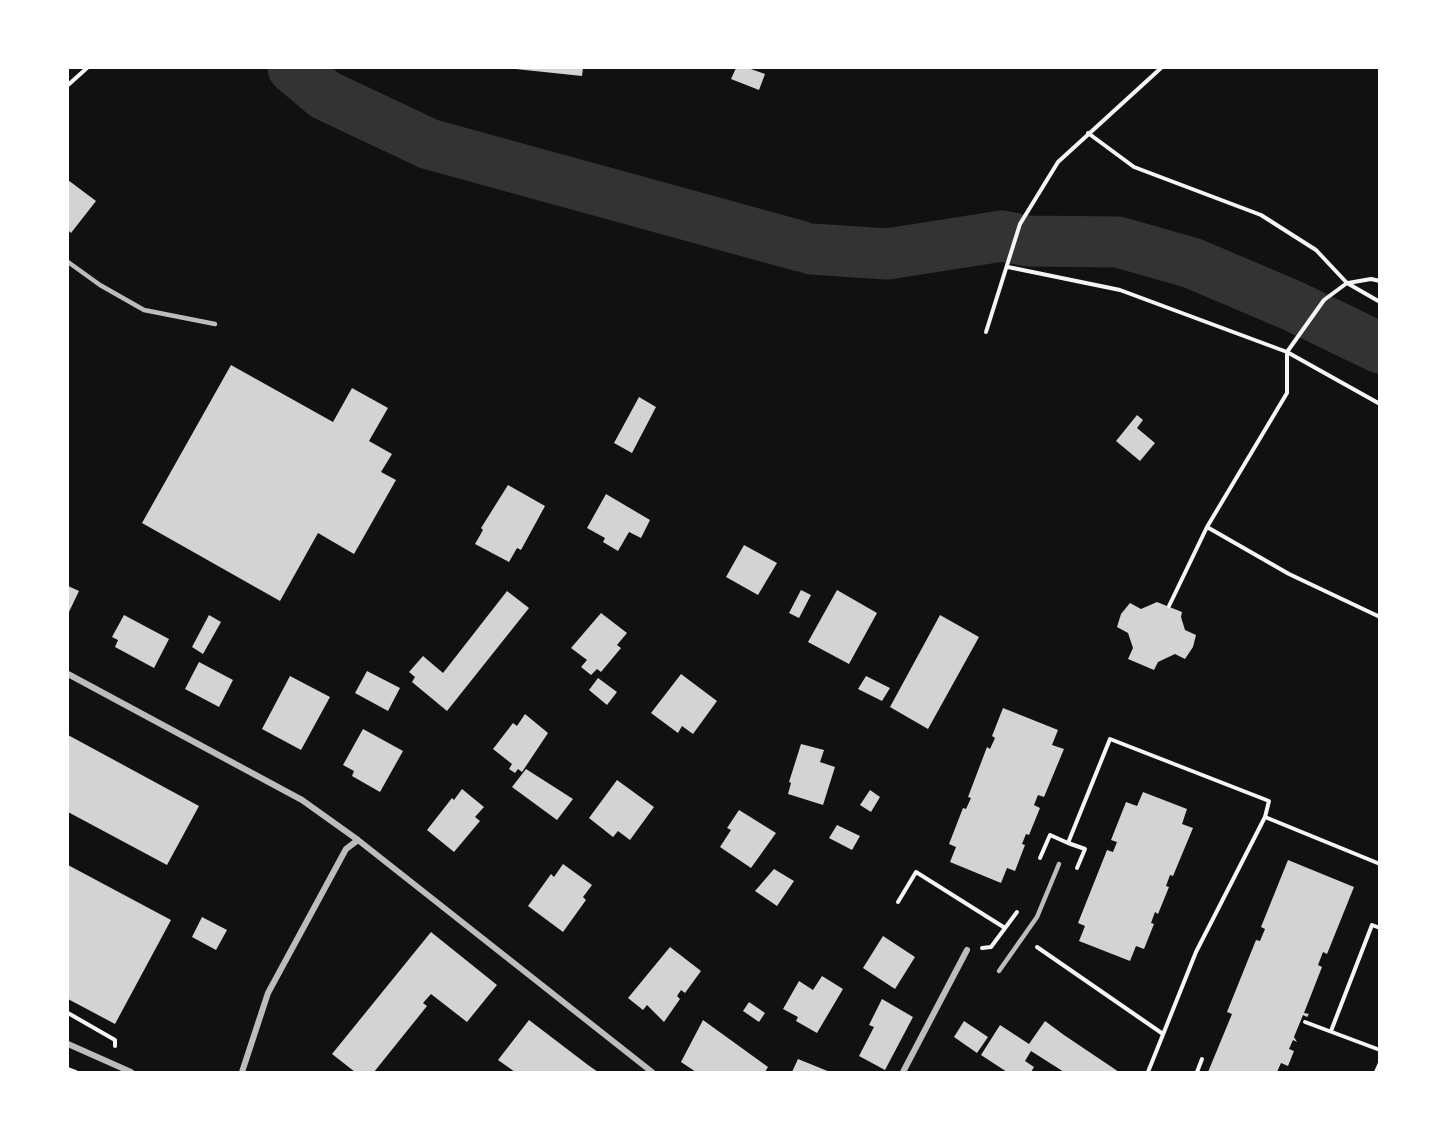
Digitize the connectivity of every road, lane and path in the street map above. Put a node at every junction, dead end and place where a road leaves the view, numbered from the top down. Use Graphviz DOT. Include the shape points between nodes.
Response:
graph roads {
  1 [pos="87,68"];
  2 [pos="1161,68"];
  3 [pos="68,85"];
  4 [pos="1088,133"];
  5 [pos="68,262"];
  6 [pos="1008,267"];
  7 [pos="1380,281"];
  8 [pos="1347,283"];
  9 [pos="1380,302"];
  10 [pos="215,324"];
  11 [pos="986,332"];
  12 [pos="1287,352"];
  13 [pos="1380,404"];
  14 [pos="1207,527"];
  15 [pos="1168,606"];
  16 [pos="1380,617"];
  17 [pos="68,674"];
  18 [pos="1265,817"];
  19 [pos="358,840"];
  20 [pos="1068,843"];
  21 [pos="1059,864"];
  22 [pos="1380,864"];
  23 [pos="1037,866"];
  24 [pos="1073,879"];
  25 [pos="898,903"];
  26 [pos="1021,907"];
  27 [pos="1005,928"];
  28 [pos="1380,928"];
  29 [pos="1044,938"];
  30 [pos="967,950"];
  31 [pos="999,971"];
  32 [pos="68,1013"];
  33 [pos="1305,1022"];
  34 [pos="1331,1031"];
  35 [pos="1163,1034"];
  36 [pos="68,1044"];
  37 [pos="115,1047"];
  38 [pos="1380,1050"];
  39 [pos="1202,1059"];
  40 [pos="1380,1064"];
  41 [pos="68,1069"];
  42 [pos="76,1072"];
  43 [pos="131,1072"];
  44 [pos="242,1072"];
  45 [pos="652,1072"];
  46 [pos="903,1072"];
  47 [pos="1148,1072"];
  48 [pos="1197,1072"];
  49 [pos="1376,1072"];
  1 -- 3 [label="path"];
  2 -- 4 [label="path"];
  4 -- 6 [label="path" via="1058,162 1020,224"];
  4 -- 8 [label="path" via="1134,167 1261,215 1316,250"];
  5 -- 10 [label="lane" via="144,310"];
  6 -- 11 [label="path"];
  6 -- 12 [label="path" via="1119,290"];
  7 -- 8 [label="path"];
  8 -- 9 [label="path"];
  8 -- 12 [label="path" via="1324,300"];
  12 -- 13 [label="path"];
  12 -- 14 [label="path" via="1287,393"];
  14 -- 15 [label="path"];
  14 -- 16 [label="path" via="1289,574"];
  17 -- 19 [label="street" via="303,800"];
  18 -- 20 [label="path" via="1269,801 1110,739"];
  18 -- 22 [label="path"];
  18 -- 35 [label="path" via="1196,952"];
  19 -- 44 [label="street" via="346,849 268,993"];
  19 -- 45 [label="street"];
  20 -- 23 [label="path" via="1050,835"];
  20 -- 24 [label="path" via="1085,849"];
  21 -- 31 [label="lane" via="1037,917"];
  25 -- 27 [label="path" via="916,872"];
  26 -- 27 [label="path"];
  27 -- 30 [label="path" via="991,947"];
  28 -- 34 [label="path" via="1372,925"];
  29 -- 35 [label="path" via="1037,947"];
  30 -- 46 [label="street"];
  32 -- 37 [label="path" via="109,1035 115,1040"];
  33 -- 34 [label="path"];
  34 -- 38 [label="path"];
  35 -- 47 [label="path"];
  36 -- 43 [label="street"];
  39 -- 48 [label="path"];
  40 -- 49 [label="path"];
  41 -- 42 [label="path"];
}
